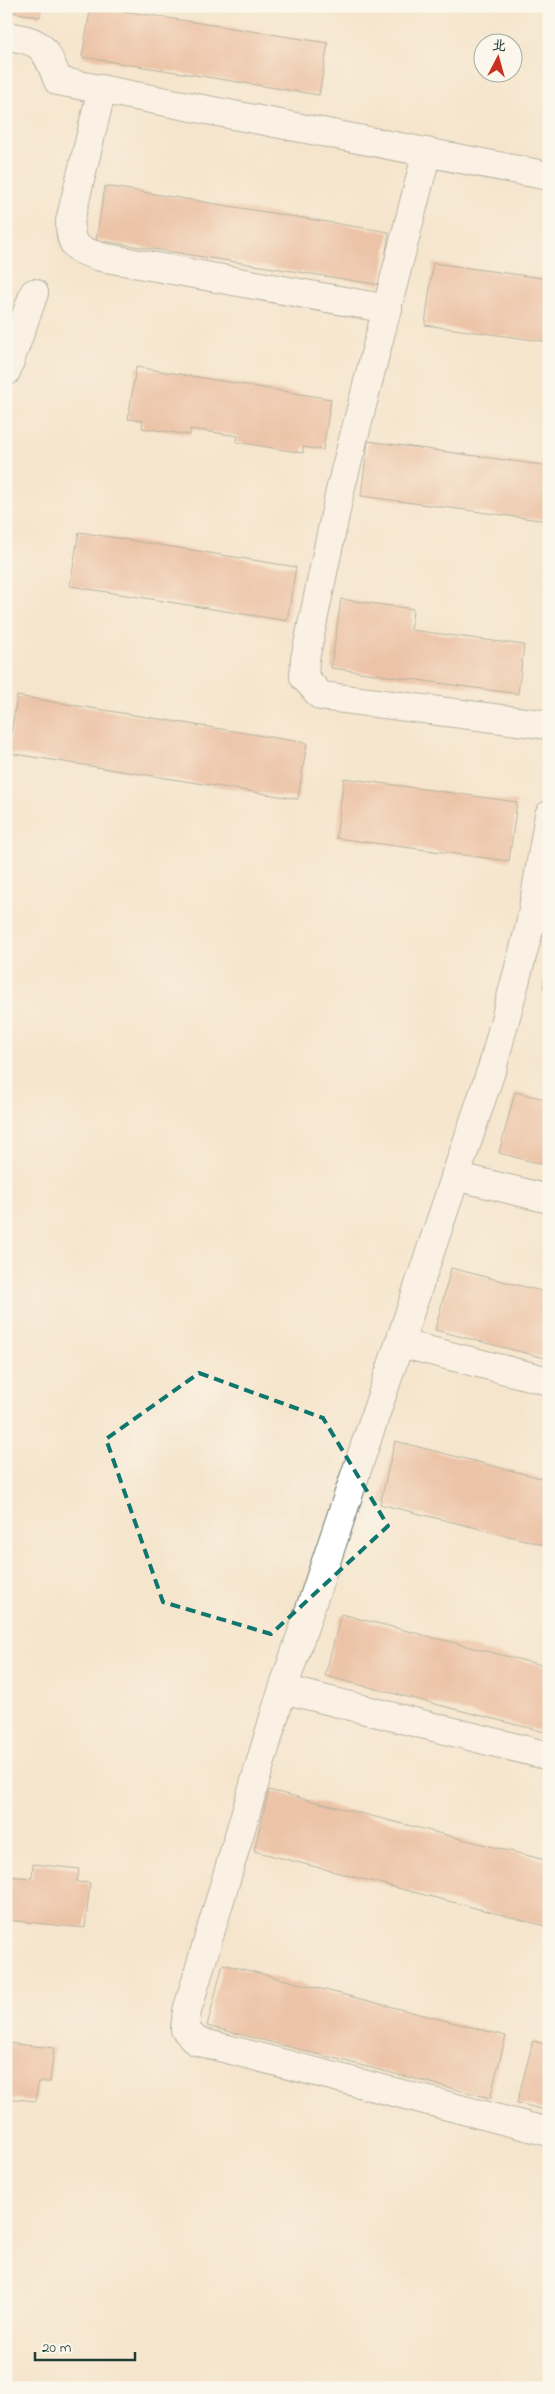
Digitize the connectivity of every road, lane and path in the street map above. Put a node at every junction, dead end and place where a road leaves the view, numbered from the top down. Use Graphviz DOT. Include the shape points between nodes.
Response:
graph roads {
  1 [pos="6,36"];
  2 [pos="102,89"];
  3 [pos="428,152"];
  4 [pos="549,176"];
  5 [pos="34,293"];
  6 [pos="388,310"];
  7 [pos="6,372"];
  8 [pos="549,725"];
  9 [pos="549,815"];
  10 [pos="543,880"];
  11 [pos="455,1176"];
  12 [pos="549,1199"];
  13 [pos="399,1343"];
  14 [pos="549,1381"];
  15 [pos="282,1689"];
  16 [pos="549,1756"];
  17 [pos="549,2132"];
  1 -- 2 [label="lane" via="37,43 48,56 58,81"];
  2 -- 3 [label="lane"];
  2 -- 6 [label="lane" via="70,221 70,238 80,250 101,257"];
  3 -- 4 [label="lane"];
  3 -- 6 [label="lane"];
  5 -- 7 [label="lane"];
  6 -- 8 [label="lane" via="340,491 304,677 321,696"];
  9 -- 10 [label="lane"];
  10 -- 11 [label="lane" via="493,1066"];
  11 -- 12 [label="lane"];
  11 -- 13 [label="lane"];
  13 -- 14 [label="lane"];
  13 -- 15 [label="lane"];
  15 -- 16 [label="lane"];
  15 -- 17 [label="lane" via="187,2011 185,2029 196,2041"];
}
